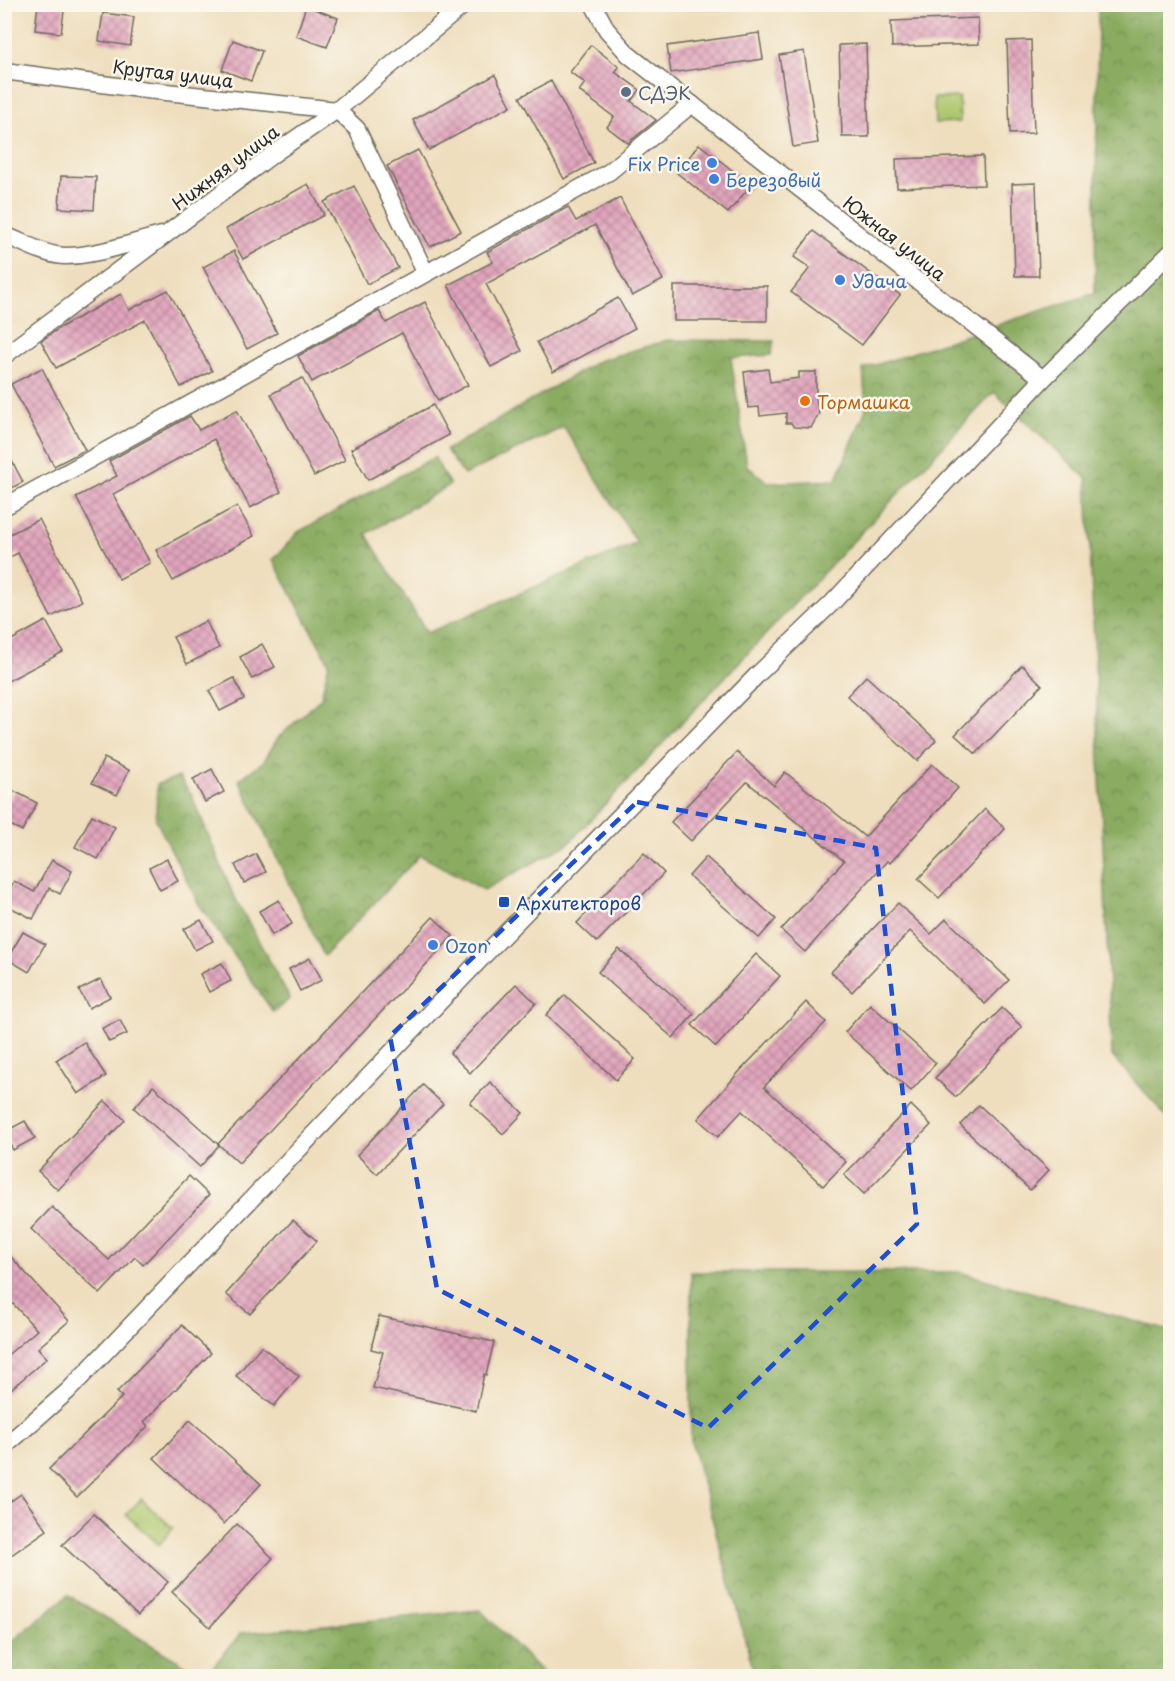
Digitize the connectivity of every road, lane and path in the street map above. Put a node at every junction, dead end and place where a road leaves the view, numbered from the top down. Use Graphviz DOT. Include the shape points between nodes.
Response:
graph roads {
  1 [pos="465,4"];
  2 [pos="593,4"];
  3 [pos="4,71"];
  4 [pos="692,104"];
  5 [pos="337,110"];
  6 [pos="172,232"];
  7 [pos="4,235"];
  8 [pos="1170,253"];
  9 [pos="426,274"];
  10 [pos="4,356"];
  11 [pos="1043,379"];
  12 [pos="4,507"];
  13 [pos="4,1447"];
  1 -- 5 [label="street, Нижняя улица"];
  2 -- 4 [label="street, Южная улица" via="607,30 629,55"];
  3 -- 5 [label="street, Крутая улица"];
  4 -- 9 [label="street" via="609,172"];
  4 -- 11 [label="street, Южная улица"];
  5 -- 6 [label="street, Нижняя улица"];
  5 -- 9 [label="street" via="357,129"];
  6 -- 7 [label="street" via="64,256"];
  6 -- 10 [label="street, Нижняя улица"];
  8 -- 11 [label="street"];
  9 -- 12 [label="street"];
  11 -- 13 [label="street" via="68,1391"];
}
